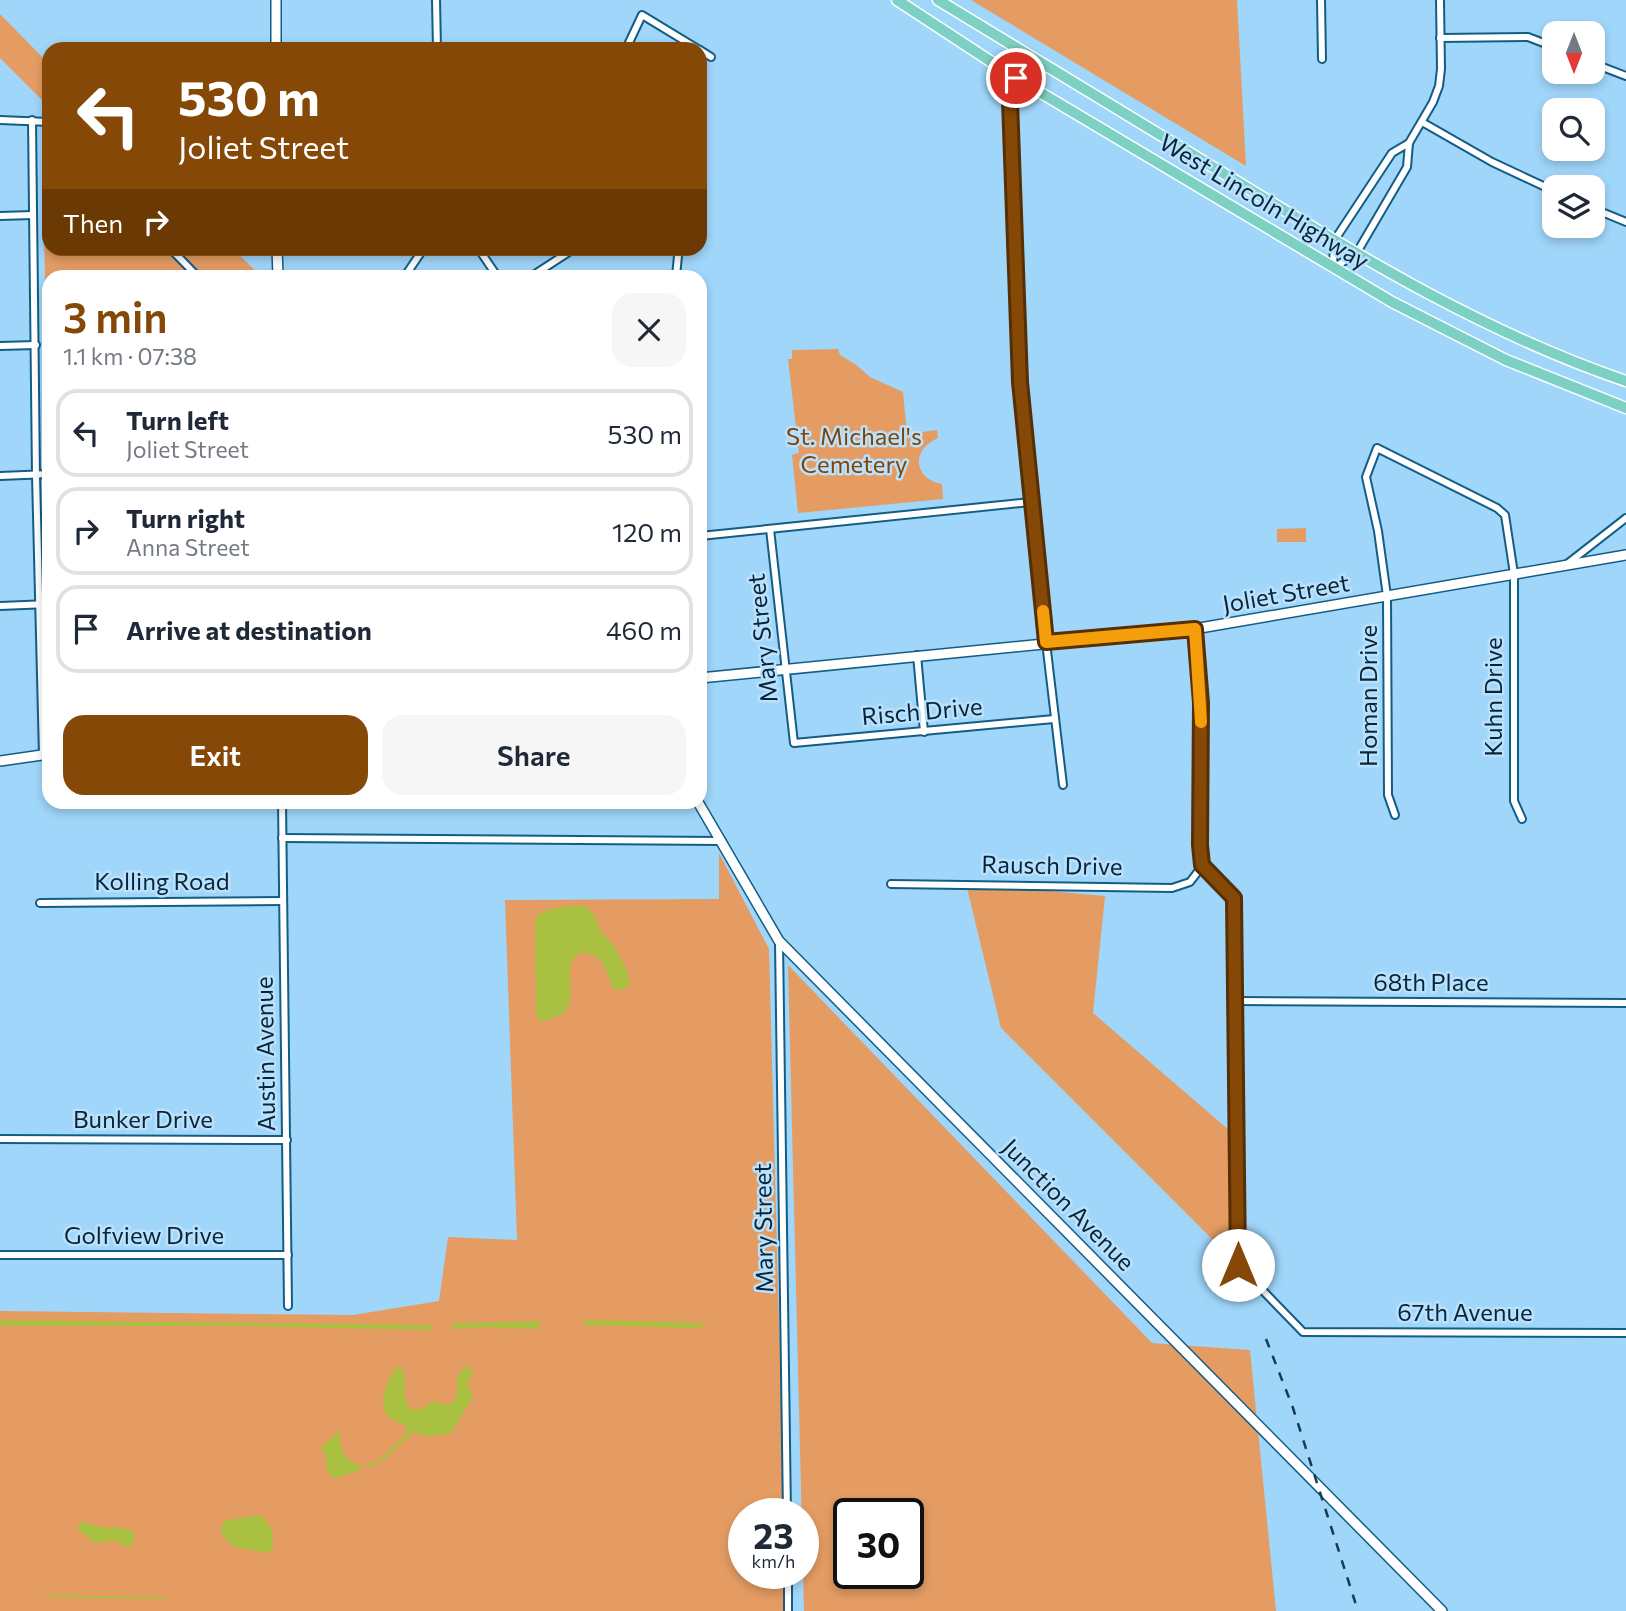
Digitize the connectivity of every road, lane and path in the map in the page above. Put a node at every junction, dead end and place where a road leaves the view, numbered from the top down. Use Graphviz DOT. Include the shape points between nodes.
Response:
graph roads {
  1 [pos="276,0"];
  2 [pos="436,0"];
  3 [pos="897,0"];
  4 [pos="938,0"];
  5 [pos="1321,0"];
  6 [pos="1440,0"];
  7 [pos="1440,38"];
  8 [pos="276,42"];
  9 [pos="437,42"];
  10 [pos="629,42"];
  11 [pos="686,42"];
  12 [pos="1542,42"];
  13 [pos="1027,54"];
  14 [pos="707,55"];
  15 [pos="711,57"];
  16 [pos="1322,59"];
  17 [pos="1605,68"];
  18 [pos="1626,76"];
  19 [pos="1016,78"];
  20 [pos="0,120"];
  21 [pos="32,120"];
  22 [pos="42,121"];
  23 [pos="1422,122"];
  24 [pos="1409,143"];
  25 [pos="1542,185"];
  26 [pos="1605,213"];
  27 [pos="33,215"];
  28 [pos="0,216"];
  29 [pos="1626,222"];
  30 [pos="1334,241"];
  31 [pos="1356,254"];
  32 [pos="178,256"];
  33 [pos="563,256"];
  34 [pos="1334,268"];
  35 [pos="191,270"];
  36 [pos="541,270"];
  37 [pos="36,345"];
  38 [pos="0,346"];
  39 [pos="1626,382"];
  40 [pos="1626,408"];
  41 [pos="36,475"];
  42 [pos="42,475"];
  43 [pos="0,476"];
  44 [pos="1031,502"];
  45 [pos="1626,517"];
  46 [pos="770,529"];
  47 [pos="707,535"];
  48 [pos="1626,555"];
  49 [pos="1566,565"];
  50 [pos="1514,574"];
  51 [pos="1387,596"];
  52 [pos="38,605"];
  53 [pos="42,605"];
  54 [pos="0,606"];
  55 [pos="1195,629"];
  56 [pos="1046,642"];
  57 [pos="917,655"];
  58 [pos="786,670"];
  59 [pos="707,677"];
  60 [pos="42,680"];
  61 [pos="1054,719"];
  62 [pos="924,732"];
  63 [pos="794,743"];
  64 [pos="42,755"];
  65 [pos="0,761"];
  66 [pos="1063,785"];
  67 [pos="282,809"];
  68 [pos="702,809"];
  69 [pos="1395,816"];
  70 [pos="1522,818"];
  71 [pos="282,838"];
  72 [pos="722,841"];
  73 [pos="1202,865"];
  74 [pos="891,884"];
  75 [pos="284,901"];
  76 [pos="40,903"];
  77 [pos="779,941"];
  78 [pos="1236,1001"];
  79 [pos="1626,1003"];
  80 [pos="0,1139"];
  81 [pos="287,1140"];
  82 [pos="0,1255"];
  83 [pos="288,1255"];
  84 [pos="288,1306"];
  85 [pos="1626,1333"];
  86 [pos="787,1498"];
  87 [pos="788,1589"];
  88 [pos="789,1611"];
  89 [pos="1442,1611"];
  1 -- 8 [label="street"];
  2 -- 9 [label="street"];
  3 -- 19 [label="main road, West Lincoln Highway"];
  4 -- 13 [label="main road, West Lincoln Highway"];
  5 -- 16 [label="street"];
  6 -- 7 [label="street"];
  7 -- 12 [label="street" via="1528,37"];
  7 -- 23 [label="street" via="1439,86"];
  10 -- 11 [label="street" via="642,15"];
  13 -- 19 [label="street"];
  13 -- 30 [label="main road, West Lincoln Highway"];
  14 -- 15 [label="street"];
  17 -- 18 [label="street"];
  19 -- 34 [label="main road, West Lincoln Highway"];
  19 -- 44 [label="street" via="1010,101 1016,282"];
  20 -- 21 [label="street"];
  21 -- 22 [label="street"];
  21 -- 27 [label="street"];
  23 -- 24 [label="street"];
  23 -- 25 [label="street"];
  24 -- 30 [label="street" via="1392,153"];
  24 -- 31 [label="street" via="1407,167"];
  26 -- 29 [label="street"];
  27 -- 28 [label="street"];
  27 -- 37 [label="street"];
  30 -- 31 [label="main road, West Lincoln Highway"];
  30 -- 34 [label="street"];
  31 -- 34 [label="street"];
  31 -- 39 [label="main road, West Lincoln Highway" via="1477,320"];
  32 -- 35 [label="street"];
  33 -- 36 [label="street"];
  34 -- 40 [label="main road, West Lincoln Highway" via="1495,355"];
  37 -- 38 [label="street"];
  37 -- 41 [label="street"];
  41 -- 42 [label="street"];
  41 -- 43 [label="street"];
  41 -- 52 [label="street"];
  44 -- 46 [label="street"];
  44 -- 56 [label="street"];
  45 -- 49 [label="street"];
  46 -- 47 [label="street"];
  46 -- 58 [label="street, Mary Street"];
  48 -- 49 [label="street, Joliet Street"];
  49 -- 50 [label="street, Joliet Street"];
  50 -- 51 [label="street, Joliet Street"];
  50 -- 51 [label="street, Homan Drive" via="1505,515 1377,448 1366,477"];
  50 -- 70 [label="street, Kuhn Drive" via="1514,801"];
  51 -- 55 [label="street, Joliet Street"];
  51 -- 69 [label="street, Homan Drive" via="1388,795"];
  52 -- 53 [label="street"];
  52 -- 54 [label="street"];
  52 -- 60 [label="street"];
  55 -- 56 [label="street, Joliet Street"];
  55 -- 73 [label="street" via="1201,703"];
  56 -- 57 [label="street, Joliet Street"];
  56 -- 61 [label="street"];
  57 -- 58 [label="street, Joliet Street"];
  57 -- 62 [label="street"];
  58 -- 59 [label="street, Joliet Street"];
  58 -- 63 [label="street, Mary Street"];
  61 -- 62 [label="street, Risch Drive"];
  61 -- 66 [label="street"];
  62 -- 63 [label="street, Risch Drive"];
  64 -- 65 [label="street"];
  67 -- 71 [label="street, Austin Avenue"];
  68 -- 72 [label="street, Junction Avenue"];
  71 -- 72 [label="street"];
  71 -- 75 [label="street, Austin Avenue"];
  72 -- 77 [label="street, Junction Avenue"];
  73 -- 74 [label="street, Rausch Drive" via="1190,883 1172,888"];
  73 -- 78 [label="street" via="1234,898"];
  75 -- 76 [label="street, Kolling Road"];
  75 -- 81 [label="street, Austin Avenue"];
  77 -- 86 [label="street, Mary Street"];
  77 -- 89 [label="street, Junction Avenue"];
  78 -- 79 [label="street, 68th Place"];
  78 -- 85 [label="street, 67th Avenue" via="1238,1265 1303,1332"];
  80 -- 81 [label="street, Bunker Drive"];
  81 -- 83 [label="street, Austin Avenue"];
  82 -- 83 [label="street, Golfview Drive"];
  83 -- 84 [label="street, Austin Avenue"];
  87 -- 88 [label="street"];
}
